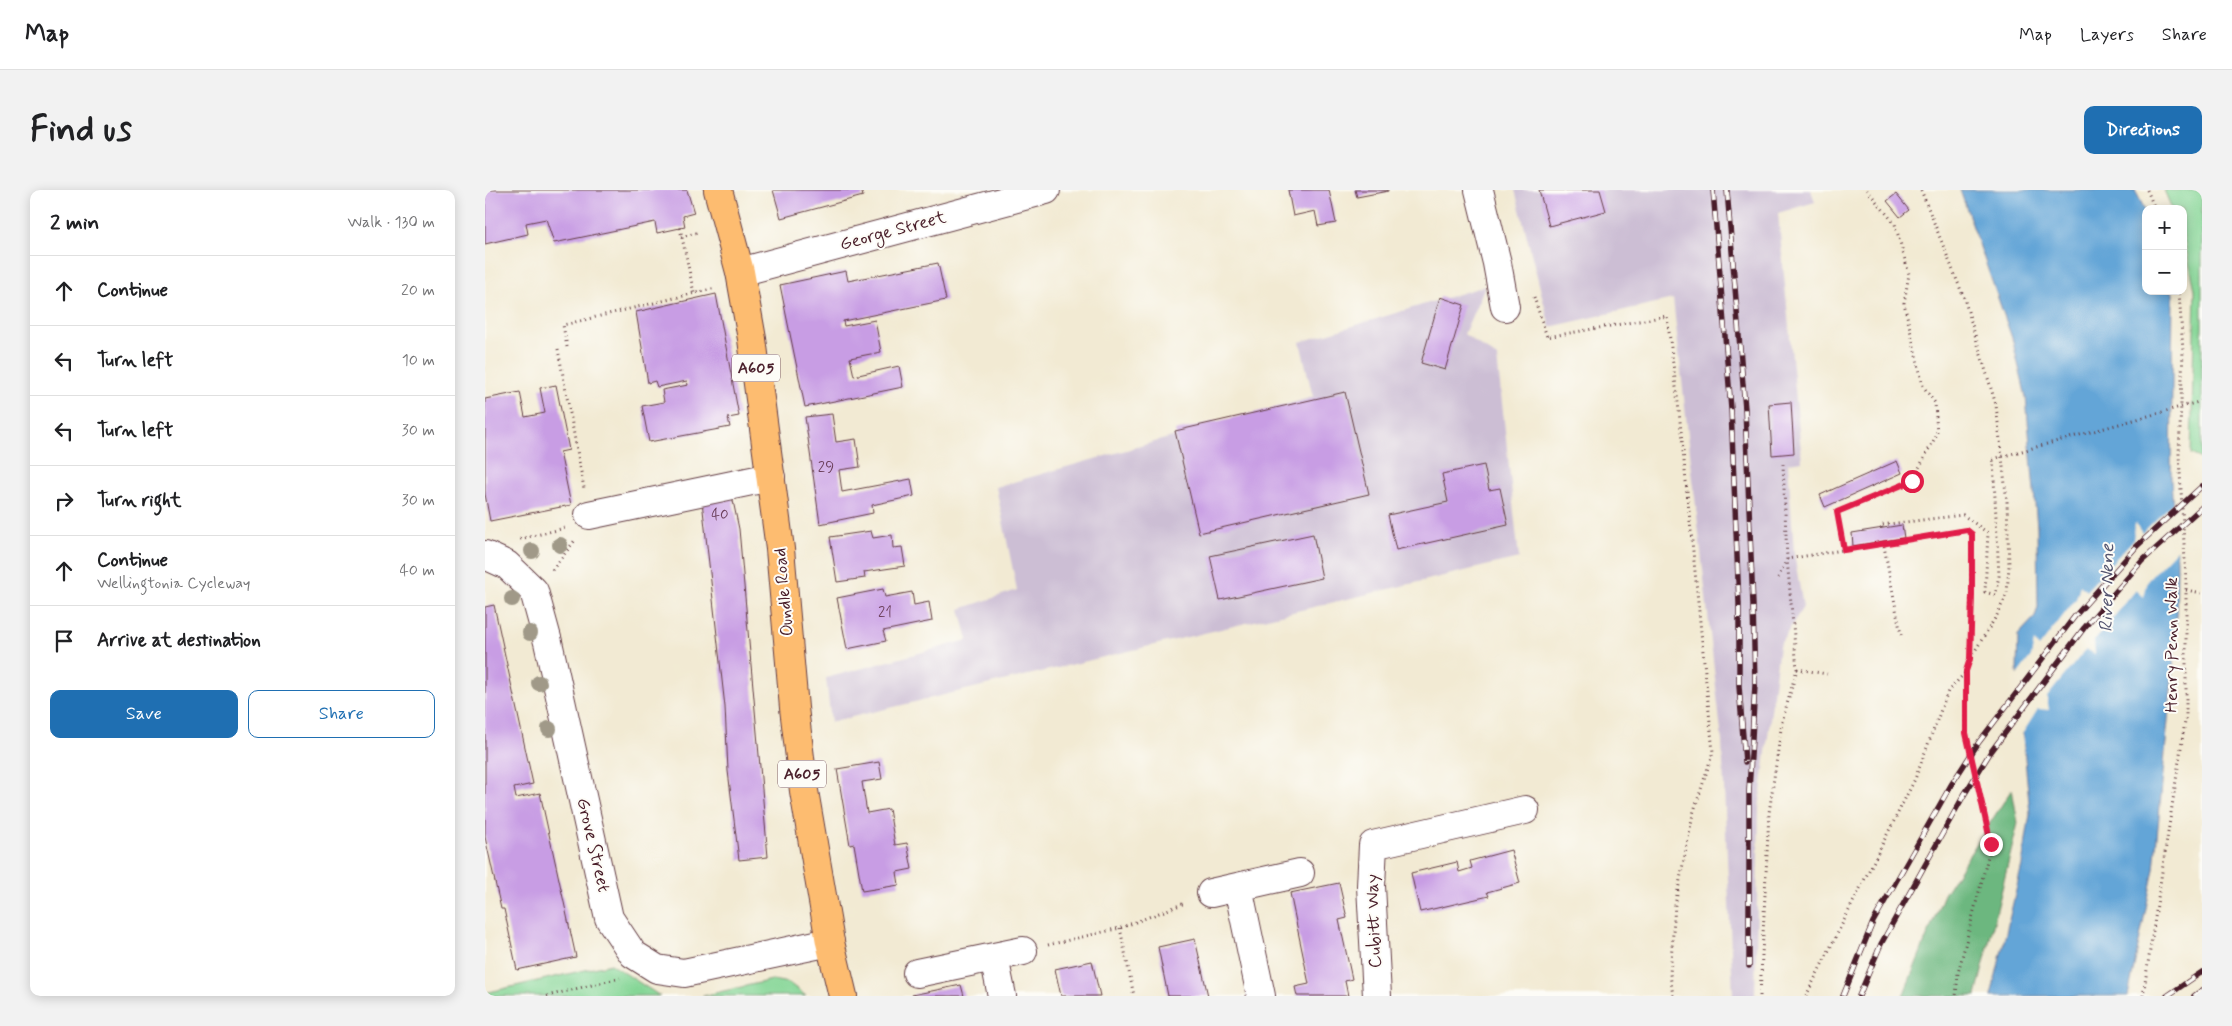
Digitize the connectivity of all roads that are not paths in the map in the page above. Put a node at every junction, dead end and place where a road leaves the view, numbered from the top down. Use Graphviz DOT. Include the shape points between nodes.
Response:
graph roads {
  1 [pos="718,190"];
  2 [pos="1046,190"];
  3 [pos="1479,190"];
  4 [pos="741,277"];
  5 [pos="1505,307"];
  6 [pos="771,477"];
  7 [pos="590,518"];
  8 [pos="485,555"];
  9 [pos="1525,810"];
  10 [pos="1300,873"];
  11 [pos="1238,887"];
  12 [pos="1211,893"];
  13 [pos="830,942"];
  14 [pos="1023,951"];
  15 [pos="995,957"];
  16 [pos="917,973"];
  17 [pos="843,996"];
  18 [pos="1003,996"];
  19 [pos="1261,996"];
  20 [pos="1377,996"];
  1 -- 4 [label="main road, Oundle Road / A605"];
  2 -- 4 [label="street, George Street"];
  3 -- 5 [label="street"];
  4 -- 6 [label="main road, Oundle Road / A605"];
  6 -- 7 [label="street"];
  6 -- 13 [label="main road, Oundle Road / A605" via="804,790"];
  8 -- 13 [label="street, Grove Street" via="507,565 533,591 548,642 609,918 633,954 657,969 684,973"];
  9 -- 20 [label="street, Cubitt Way" via="1373,846 1371,886"];
  10 -- 11 [label="street"];
  11 -- 12 [label="street"];
  11 -- 19 [label="street"];
  13 -- 17 [label="main road, Oundle Road / A605"];
  14 -- 15 [label="street"];
  15 -- 16 [label="street"];
  15 -- 18 [label="street"];
}
